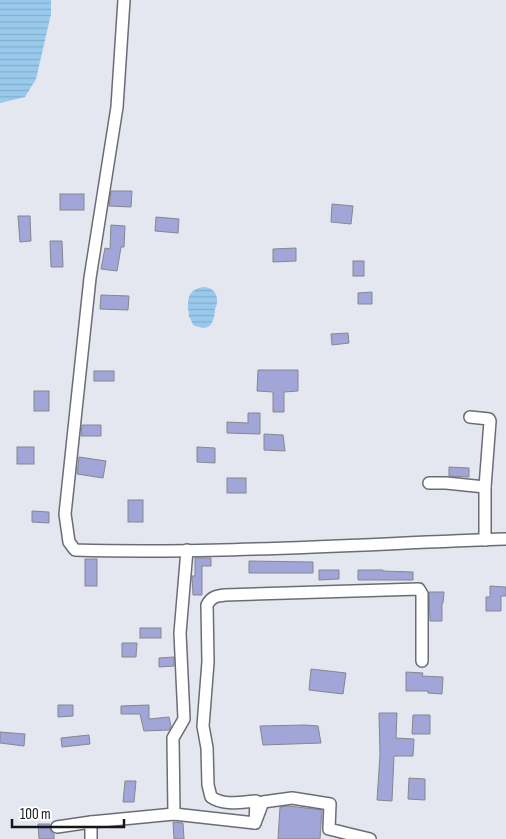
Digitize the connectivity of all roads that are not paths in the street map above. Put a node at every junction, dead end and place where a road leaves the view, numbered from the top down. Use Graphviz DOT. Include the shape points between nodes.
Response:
graph roads {
  1 [pos="124,0"];
  2 [pos="470,417"];
  3 [pos="429,483"];
  4 [pos="485,486"];
  5 [pos="506,539"];
  6 [pos="485,540"];
  7 [pos="188,550"];
  8 [pos="422,661"];
  9 [pos="174,814"];
  10 [pos="92,822"];
  11 [pos="255,823"];
  12 [pos="57,827"];
  13 [pos="91,839"];
  14 [pos="370,839"];
  1 -- 7 [label="street" via="117,107 90,278 65,514 69,542 75,550"];
  2 -- 4 [label="street" via="489,418 490,421"];
  3 -- 4 [label="street"];
  4 -- 6 [label="street"];
  5 -- 6 [label="street"];
  6 -- 7 [label="street"];
  7 -- 9 [label="street" via="180,633 184,719 173,738"];
  8 -- 11 [label="street" via="420,589 224,595 210,599 207,604 208,662 203,726 208,785 211,798 217,802 256,802"];
  9 -- 10 [label="street"];
  9 -- 11 [label="street"];
  10 -- 12 [label="street"];
  10 -- 13 [label="street"];
  11 -- 14 [label="street" via="263,802 292,798 330,804 329,829"];
}
